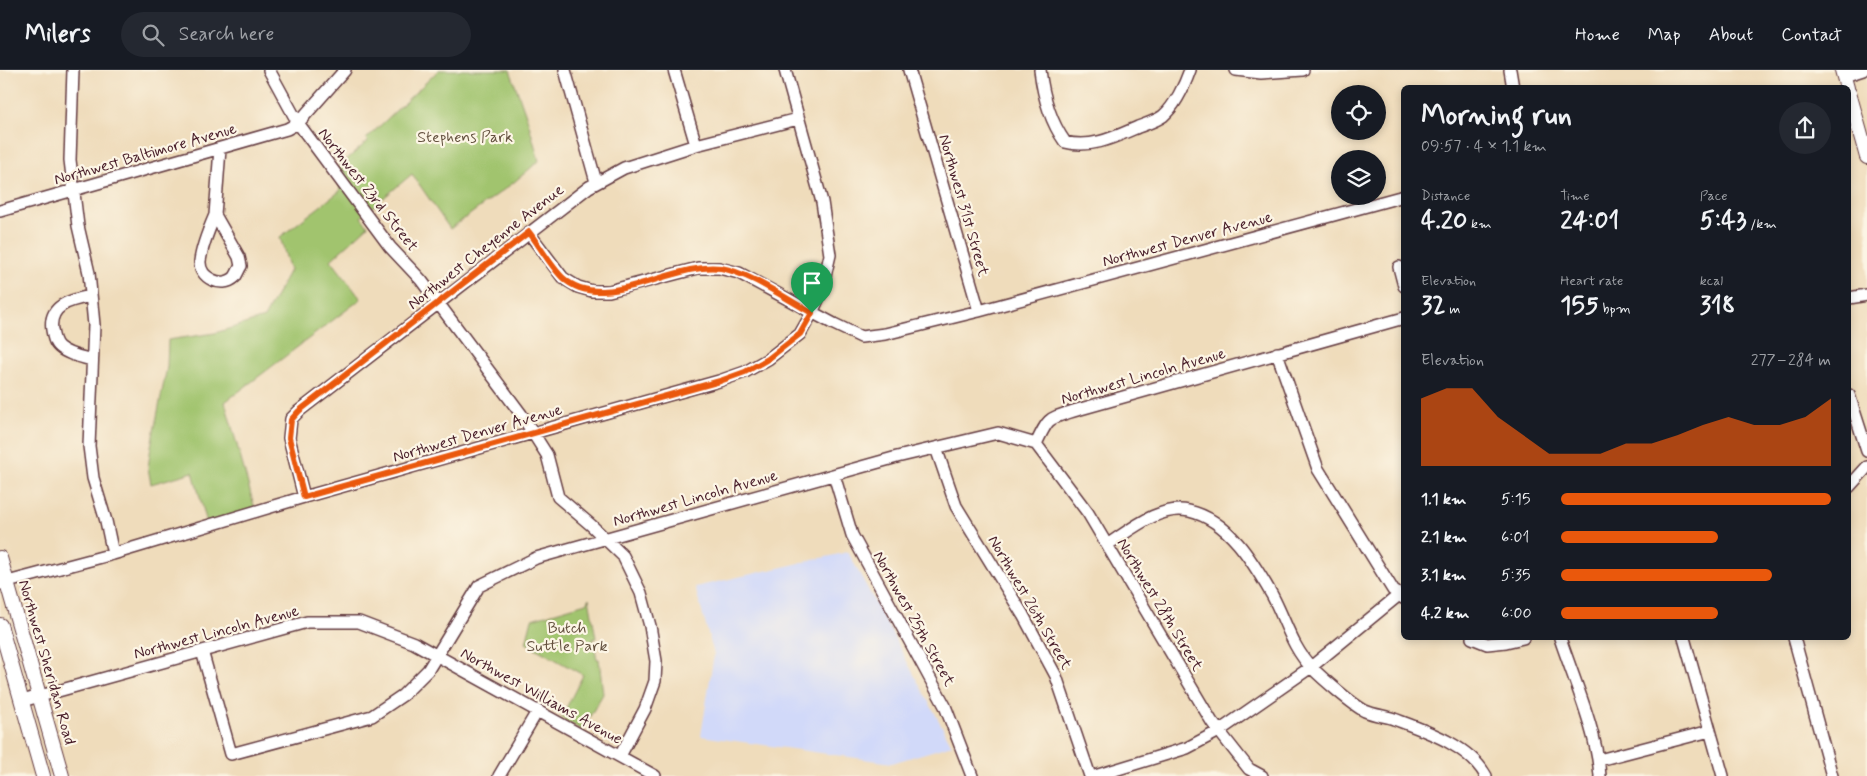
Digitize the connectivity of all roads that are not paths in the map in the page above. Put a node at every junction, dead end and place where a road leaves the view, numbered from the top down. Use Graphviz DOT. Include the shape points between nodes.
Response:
graph roads {
  1 [pos="73,70"];
  2 [pos="270,70"];
  3 [pos="345,70"];
  4 [pos="565,70"];
  5 [pos="674,70"];
  6 [pos="785,70"];
  7 [pos="909,70"];
  8 [pos="1040,70"];
  9 [pos="1190,70"];
  10 [pos="1236,70"];
  11 [pos="1303,70"];
  12 [pos="1510,70"];
  13 [pos="1863,70"];
  14 [pos="1844,78"];
  15 [pos="1512,85"];
  16 [pos="1851,100"];
  17 [pos="798,119"];
  18 [pos="298,123"];
  19 [pos="696,145"];
  20 [pos="220,149"];
  21 [pos="1867,157"];
  22 [pos="596,182"];
  23 [pos="74,191"];
  24 [pos="1401,197"];
  25 [pos="0,211"];
  26 [pos="215,215"];
  27 [pos="529,232"];
  28 [pos="1399,267"];
  29 [pos="1401,275"];
  30 [pos="1867,294"];
  31 [pos="91,296"];
  32 [pos="1851,298"];
  33 [pos="438,304"];
  34 [pos="979,311"];
  35 [pos="812,313"];
  36 [pos="1401,319"];
  37 [pos="1277,353"];
  38 [pos="92,360"];
  39 [pos="1851,401"];
  40 [pos="534,434"];
  41 [pos="1036,444"];
  42 [pos="936,448"];
  43 [pos="1867,451"];
  44 [pos="1867,467"];
  45 [pos="834,475"];
  46 [pos="1851,485"];
  47 [pos="304,497"];
  48 [pos="605,538"];
  49 [pos="1107,545"];
  50 [pos="113,554"];
  51 [pos="0,558"];
  52 [pos="4,583"];
  53 [pos="1401,597"];
  54 [pos="0,625"];
  55 [pos="1477,640"];
  56 [pos="1514,640"];
  57 [pos="1561,640"];
  58 [pos="1685,640"];
  59 [pos="1795,640"];
  60 [pos="3,647"];
  61 [pos="202,651"];
  62 [pos="437,655"];
  63 [pos="1311,667"];
  64 [pos="39,697"];
  65 [pos="22,702"];
  66 [pos="538,710"];
  67 [pos="1219,731"];
  68 [pos="1710,731"];
  69 [pos="620,756"];
  70 [pos="1599,760"];
  71 [pos="631,771"];
  72 [pos="1102,775"];
  73 [pos="43,776"];
  74 [pos="62,776"];
  75 [pos="499,776"];
  76 [pos="655,776"];
  77 [pos="972,776"];
  78 [pos="1090,776"];
  79 [pos="1262,776"];
  80 [pos="1486,776"];
  81 [pos="1600,776"];
  82 [pos="1723,776"];
  83 [pos="1832,776"];
  1 -- 23 [label="street" via="70,160"];
  2 -- 18 [label="street, Northwest 23rd Street"];
  3 -- 18 [label="street"];
  4 -- 22 [label="street"];
  5 -- 19 [label="street"];
  6 -- 17 [label="street, Northwest Denver Avenue"];
  7 -- 34 [label="street, Northwest 31st Street"];
  8 -- 9 [label="street" via="1044,96 1059,134 1065,142 1074,145 1103,142 1164,115 1184,87"];
  10 -- 11 [label="street" via="1261,73"];
  12 -- 15 [label="street"];
  13 -- 14 [label="street"];
  16 -- 21 [label="main road"];
  17 -- 19 [label="street, Northwest Cheyenne Avenue"];
  17 -- 35 [label="street, Northwest Denver Avenue" via="822,202 830,255 821,293"];
  18 -- 20 [label="street, Northwest Baltimore Avenue"];
  18 -- 33 [label="street, Northwest 23rd Street" via="390,247"];
  19 -- 22 [label="street, Northwest Cheyenne Avenue" via="624,168"];
  20 -- 23 [label="street, Northwest Baltimore Avenue"];
  20 -- 26 [label="street"];
  22 -- 27 [label="street, Northwest Cheyenne Avenue"];
  23 -- 25 [label="street, Northwest Baltimore Avenue"];
  23 -- 31 [label="street"];
  24 -- 34 [label="street, Northwest Denver Avenue"];
  26 -- 26 [label="street" via="200,261 201,270 206,277 225,281 234,277 241,266 239,256"];
  27 -- 33 [label="street, Northwest Cheyenne Avenue"];
  27 -- 35 [label="street" via="563,278 578,287 592,291 609,290 698,268 719,268 739,273"];
  28 -- 29 [label="street"];
  30 -- 32 [label="street"];
  31 -- 38 [label="street" via="94,325"];
  31 -- 38 [label="street" via="66,302 56,309 51,324 55,344 60,349"];
  33 -- 40 [label="street, Northwest 23rd Street"];
  33 -- 47 [label="street, Northwest Cheyenne Avenue" via="291,420 289,438"];
  34 -- 35 [label="street" via="861,337"];
  35 -- 40 [label="street, Northwest Denver Avenue" via="800,334 745,372"];
  36 -- 37 [label="street, Northwest Lincoln Avenue"];
  37 -- 41 [label="street, Northwest Lincoln Avenue" via="1050,418"];
  37 -- 53 [label="street" via="1318,469 1393,590"];
  38 -- 50 [label="street" via="89,446 93,478"];
  39 -- 43 [label="street"];
  40 -- 47 [label="street, Northwest Denver Avenue"];
  40 -- 48 [label="street, Northwest 23rd Street" via="547,454 558,497"];
  41 -- 42 [label="street, Northwest Lincoln Avenue" via="998,433"];
  41 -- 49 [label="street, Northwest 28th Street" via="1088,513"];
  42 -- 45 [label="street, Northwest Lincoln Avenue"];
  42 -- 78 [label="street, Northwest 26th Street" via="956,506 1056,676"];
  44 -- 46 [label="street"];
  45 -- 48 [label="street, Northwest Lincoln Avenue"];
  45 -- 77 [label="street, Northwest 25th Street" via="852,536 945,706"];
  47 -- 50 [label="street, Northwest Denver Avenue"];
  48 -- 62 [label="street, Northwest Lincoln Avenue" via="536,558 480,586"];
  48 -- 69 [label="street, Northwest 23rd Street" via="623,556 641,593 656,661 655,681 645,709"];
  49 -- 63 [label="street" via="1150,517 1173,511 1188,510 1213,521 1236,539 1272,595 1296,649"];
  49 -- 67 [label="street, Northwest 28th Street"];
  50 -- 52 [label="street, Northwest Denver Avenue"];
  51 -- 52 [label="main road, Northwest Sheridan Road"];
  52 -- 64 [label="main road, Northwest Sheridan Road"];
  53 -- 63 [label="street"];
  54 -- 60 [label="main road"];
  55 -- 56 [label="street" via="1487,644"];
  57 -- 70 [label="street"];
  58 -- 68 [label="street"];
  59 -- 83 [label="street"];
  60 -- 65 [label="main road"];
  61 -- 62 [label="street, Northwest Lincoln Avenue" via="307,622 359,622 414,642"];
  61 -- 62 [label="street, Northwest Williams Avenue" via="231,754 372,716 403,695 428,670"];
  61 -- 64 [label="street, Northwest Lincoln Avenue"];
  62 -- 66 [label="street, Northwest Williams Avenue"];
  63 -- 67 [label="street"];
  63 -- 80 [label="street" via="1364,710 1394,719 1465,751"];
  64 -- 65 [label="street, Northwest Lincoln Avenue"];
  64 -- 74 [label="main road, Northwest Sheridan Road"];
  65 -- 73 [label="main road"];
  66 -- 69 [label="street, Northwest Williams Avenue"];
  66 -- 75 [label="street"];
  67 -- 72 [label="street" via="1187,748"];
  67 -- 79 [label="street, Northwest 28th Street" via="1249,768"];
  68 -- 70 [label="street"];
  68 -- 82 [label="street"];
  69 -- 71 [label="street, Northwest Williams Avenue"];
  70 -- 81 [label="street"];
  71 -- 76 [label="street, Northwest Williams Avenue"];
}
